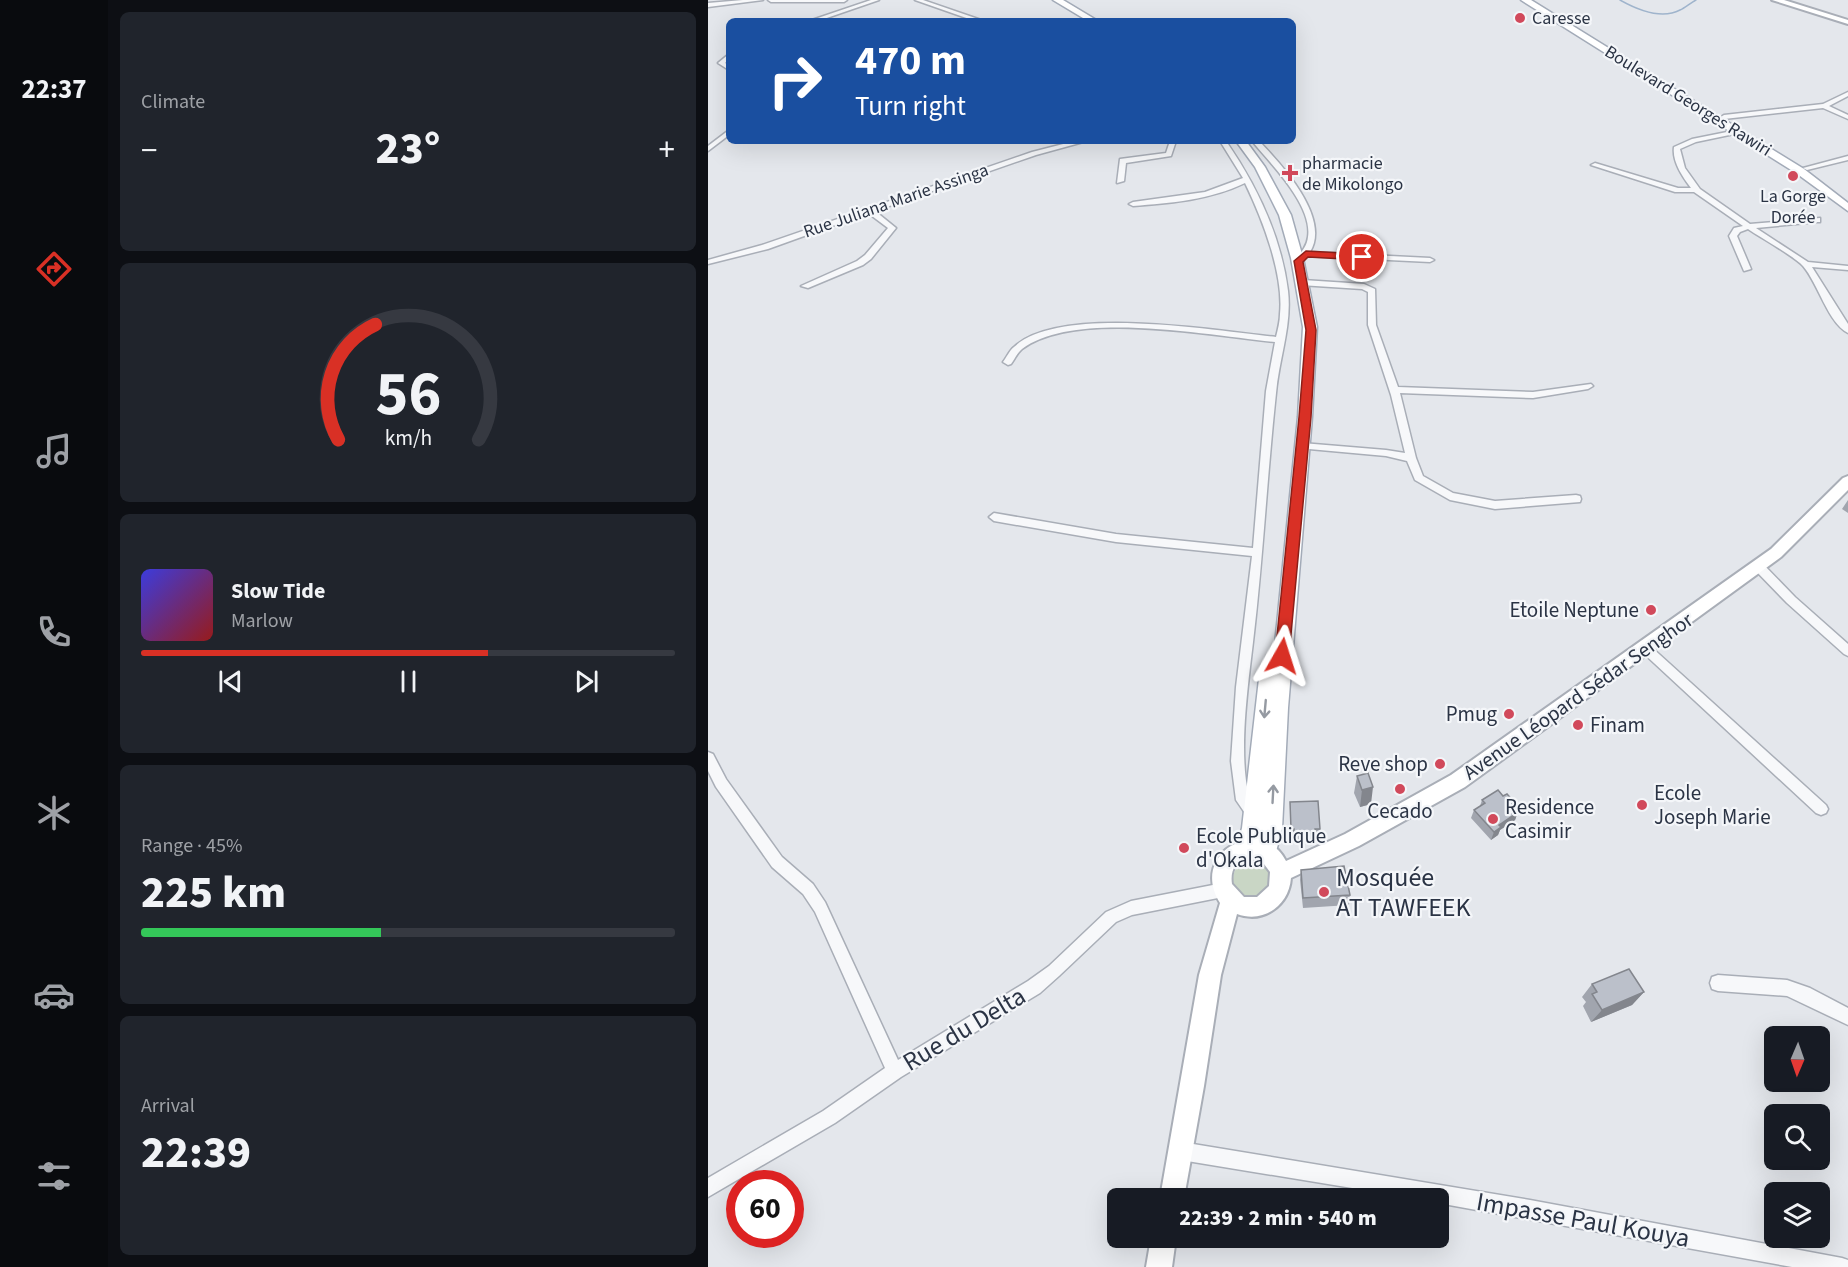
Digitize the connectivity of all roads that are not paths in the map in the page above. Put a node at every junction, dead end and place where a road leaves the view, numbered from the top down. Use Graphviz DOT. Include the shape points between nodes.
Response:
graph roads {
  1 [pos="760,0"];
  2 [pos="771,0"];
  3 [pos="844,0"];
  4 [pos="876,0"];
  5 [pos="918,0"];
  6 [pos="1058,0"];
  7 [pos="1066,0"];
  8 [pos="1525,0"];
  9 [pos="1532,0"];
  10 [pos="1776,0"];
  11 [pos="708,5"];
  12 [pos="821,18"];
  13 [pos="972,18"];
  14 [pos="1089,18"];
  15 [pos="1097,18"];
  16 [pos="1848,22"];
  17 [pos="1848,94"];
  18 [pos="1824,106"];
  19 [pos="1724,117"];
  20 [pos="1848,117"];
  21 [pos="1737,132"];
  22 [pos="726,134"];
  23 [pos="1072,144"];
  24 [pos="1172,144"];
  25 [pos="1225,144"];
  26 [pos="1235,144"];
  27 [pos="1243,144"];
  28 [pos="1258,144"];
  29 [pos="708,149"];
  30 [pos="1848,158"];
  31 [pos="1595,165"];
  32 [pos="1807,168"];
  33 [pos="1247,179"];
  34 [pos="1120,181"];
  35 [pos="1695,190"];
  36 [pos="1848,198"];
  37 [pos="1133,204"];
  38 [pos="1848,208"];
  39 [pos="870,211"];
  40 [pos="1817,220"];
  41 [pos="1749,226"];
  42 [pos="1302,258"];
  43 [pos="1430,261"];
  44 [pos="708,262"];
  45 [pos="1806,264"];
  46 [pos="1747,268"];
  47 [pos="1848,268"];
  48 [pos="1303,283"];
  49 [pos="805,286"];
  50 [pos="1848,330"];
  51 [pos="1281,340"];
  52 [pos="1008,362"];
  53 [pos="1588,386"];
  54 [pos="1394,390"];
  55 [pos="1302,446"];
  56 [pos="1411,458"];
  57 [pos="1848,481"];
  58 [pos="1576,499"];
  59 [pos="994,517"];
  60 [pos="1258,553"];
  61 [pos="1758,566"];
  62 [pos="1646,648"];
  63 [pos="1848,651"];
  64 [pos="708,758"];
  65 [pos="1821,809"];
  66 [pos="1254,816"];
  67 [pos="1256,851"];
  68 [pos="1282,872"];
  69 [pos="1227,895"];
  70 [pos="1718,982"];
  71 [pos="1848,1017"];
  72 [pos="896,1071"];
  73 [pos="1181,1151"];
  74 [pos="708,1188"];
  75 [pos="1174,1188"];
  76 [pos="1162,1248"];
  77 [pos="1159,1267"];
  78 [pos="1842,1267"];
  1 -- 11 [label="street"];
  2 -- 3 [label="street"];
  4 -- 12 [label="street"];
  5 -- 13 [label="street"];
  6 -- 14 [label="main road"];
  7 -- 15 [label="main road"];
  8 -- 21 [label="main road, Boulevard Georges Rawiri"];
  9 -- 19 [label="main road, Boulevard Georges Rawiri"];
  10 -- 16 [label="street"];
  17 -- 18 [label="street"];
  18 -- 19 [label="street"];
  18 -- 20 [label="street"];
  19 -- 32 [label="main road, Boulevard Georges Rawiri"];
  21 -- 35 [label="street" via="1694,140 1676,148"];
  21 -- 38 [label="main road, Boulevard Georges Rawiri" via="1817,182"];
  22 -- 29 [label="street"];
  23 -- 39 [label="street, Rue Juliana Marie Assinga" via="1034,153"];
  24 -- 34 [label="street" via="1169,155 1123,161"];
  25 -- 33 [label="street"];
  26 -- 66 [label="main road, one-way" via="1278,222 1299,328"];
  27 -- 42 [label="main road" via="1280,205"];
  28 -- 42 [label="street" via="1286,176 1312,226 1311,242"];
  30 -- 32 [label="street"];
  31 -- 35 [label="street" via="1678,190"];
  32 -- 36 [label="main road, Boulevard Georges Rawiri"];
  33 -- 37 [label="street" via="1210,192"];
  33 -- 51 [label="street" via="1276,252 1285,302"];
  35 -- 41 [label="street"];
  39 -- 44 [label="street, Rue Juliana Marie Assinga"];
  39 -- 49 [label="street" via="892,228 868,257"];
  40 -- 41 [label="street"];
  41 -- 45 [label="street"];
  41 -- 46 [label="street" via="1733,236"];
  42 -- 43 [label="street"];
  42 -- 48 [label="main road"];
  45 -- 47 [label="street"];
  45 -- 50 [label="street"];
  48 -- 54 [label="street" via="1371,289 1372,325"];
  48 -- 55 [label="main road" via="1311,330"];
  51 -- 52 [label="street" via="1195,331 1074,327 1025,342"];
  51 -- 60 [label="street" via="1271,391"];
  53 -- 54 [label="street" via="1533,395"];
  54 -- 56 [label="street"];
  55 -- 56 [label="street"];
  67 -- 55 [label="main road, one-way" via="1271,829 1281,667"];
  56 -- 58 [label="street" via="1419,478 1427,484 1469,501 1495,505"];
  57 -- 61 [label="street, Avenue Léopard Sédar Senghor" via="1798,533"];
  59 -- 60 [label="street" via="1116,538"];
  60 -- 66 [label="street" via="1242,687 1238,761 1243,800"];
  61 -- 62 [label="street, Avenue Léopard Sédar Senghor"];
  61 -- 63 [label="street"];
  62 -- 65 [label="street"];
  62 -- 68 [label="street, Avenue Léopard Sédar Senghor" via="1438,793 1352,840"];
  64 -- 72 [label="street" via="777,862 808,889 820,907"];
  66 -- 67 [label="main road" via="1251,842"];
  67 -- 68 [label="street" via="1278,863"];
  67 -- 69 [label="street" via="1233,855 1226,862 1221,871"];
  68 -- 69 [label="street" via="1278,892 1262,905 1240,906"];
  69 -- 72 [label="street, Rue du Delta" via="1131,908 1111,917 1034,987"];
  69 -- 73 [label="street"];
  70 -- 71 [label="street" via="1787,988"];
  72 -- 74 [label="street, Rue du Delta" via="838,1112"];
  73 -- 75 [label="street"];
  73 -- 78 [label="street, Impasse Paul Kouya" via="1530,1209"];
  76 -- 77 [label="street"];
}
